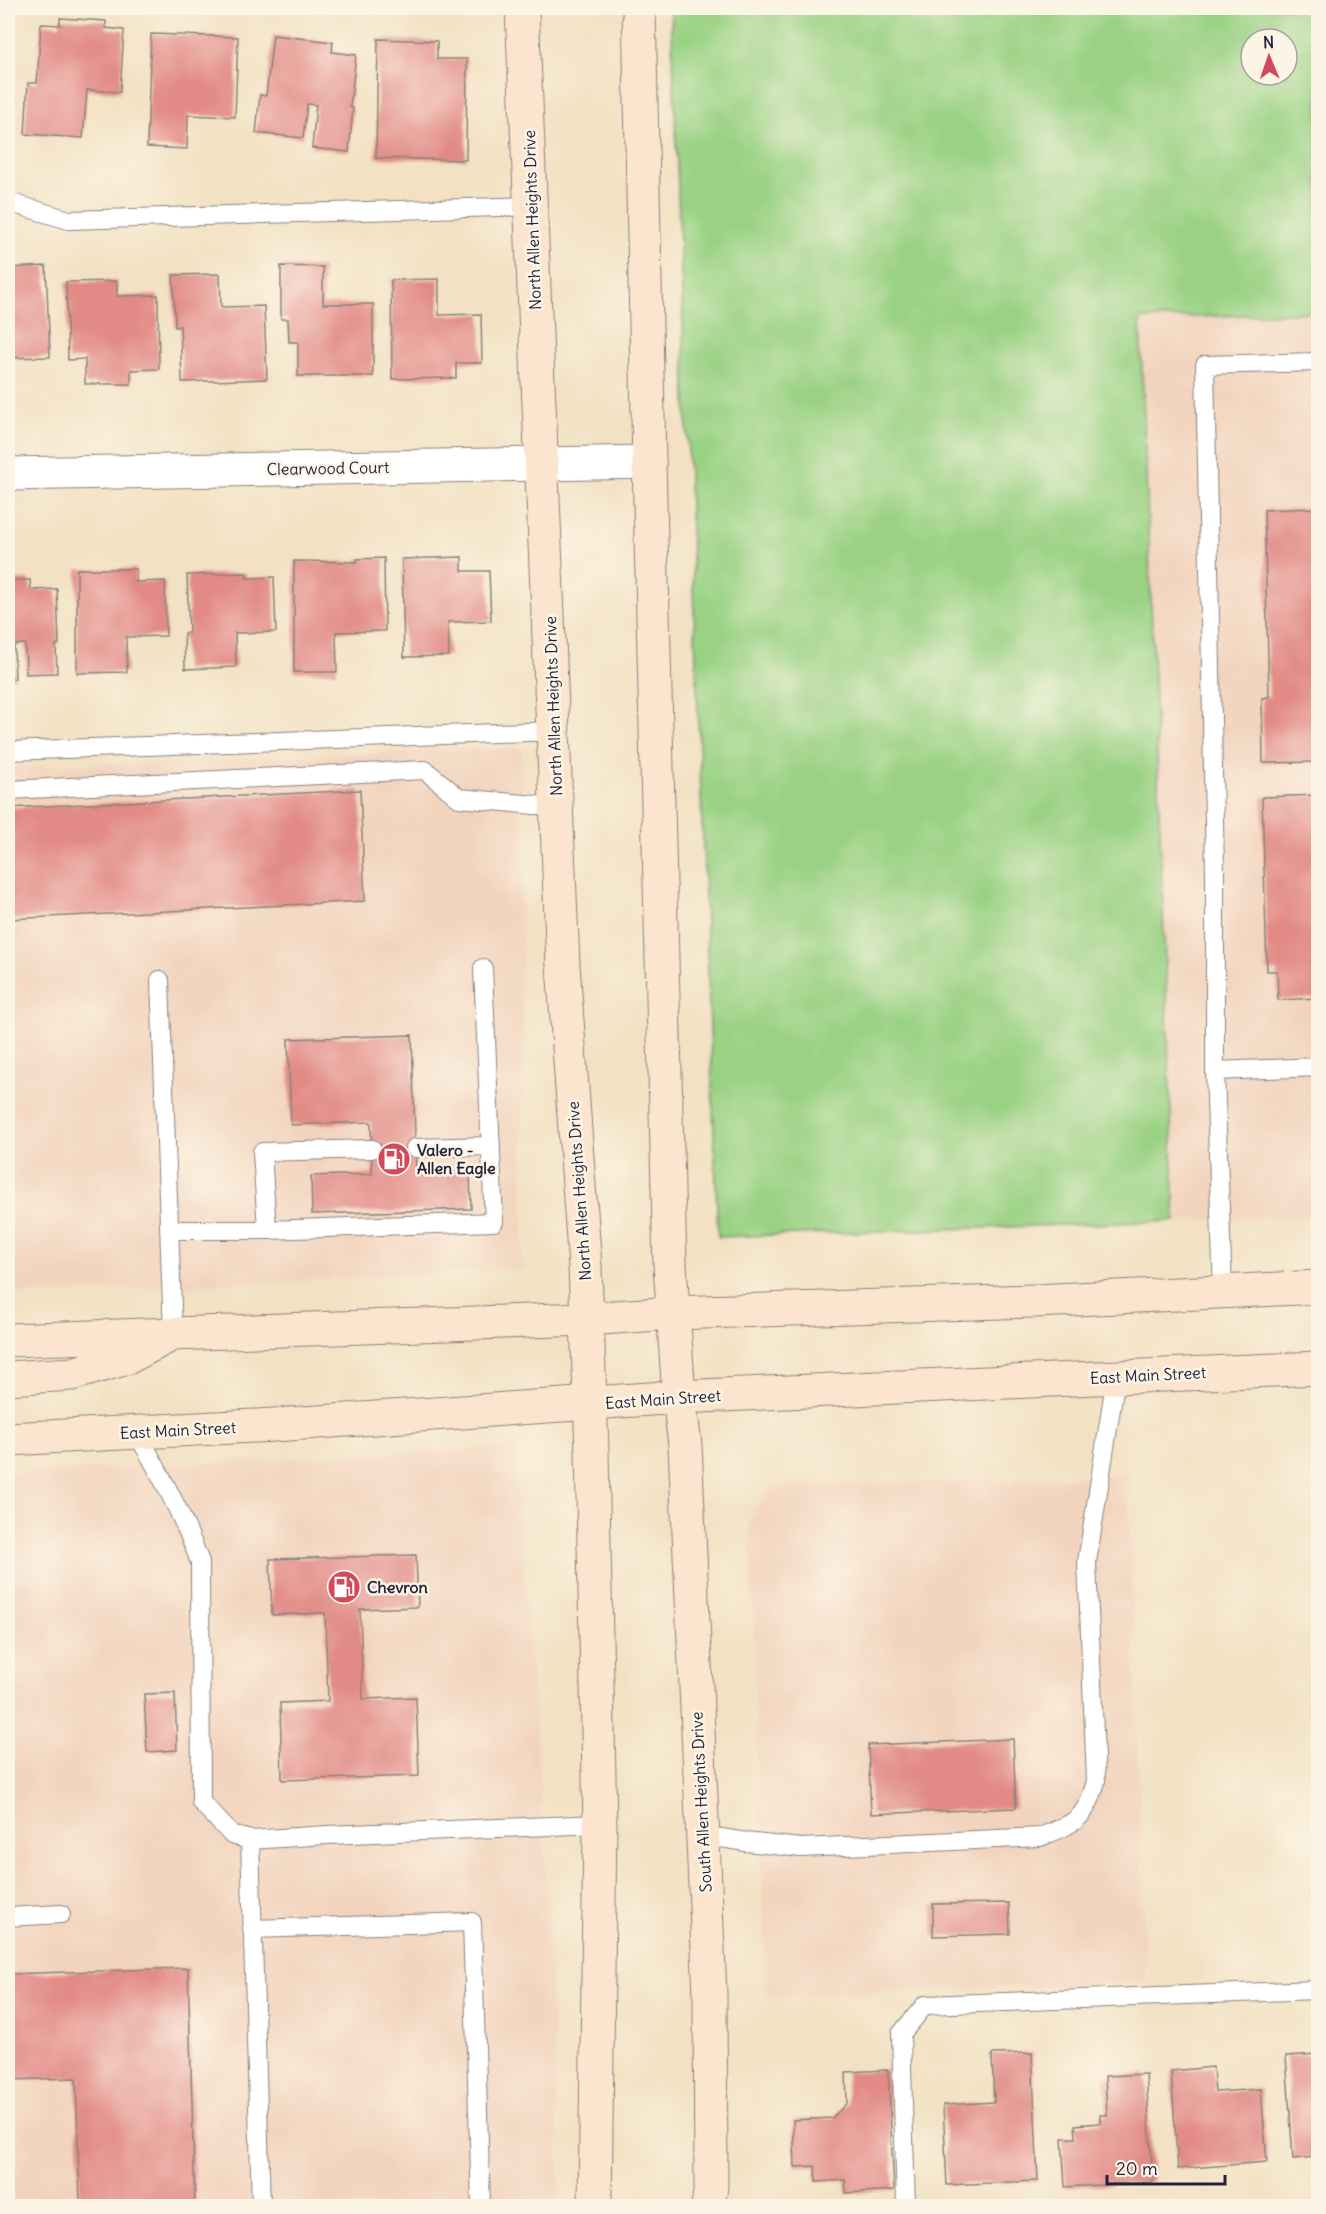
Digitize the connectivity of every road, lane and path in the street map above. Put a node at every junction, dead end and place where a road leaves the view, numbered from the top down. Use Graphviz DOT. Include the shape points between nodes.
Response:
graph roads {
  1 [pos="522,8"];
  2 [pos="639,8"];
  3 [pos="8,202"];
  4 [pos="531,206"];
  5 [pos="1318,362"];
  6 [pos="649,462"];
  7 [pos="542,464"];
  8 [pos="8,474"];
  9 [pos="554,731"];
  10 [pos="8,751"];
  11 [pos="8,790"];
  12 [pos="557,807"];
  13 [pos="483,968"];
  14 [pos="160,980"];
  15 [pos="1318,1067"];
  16 [pos="1215,1071"];
  17 [pos="491,1146"];
  18 [pos="415,1148"];
  19 [pos="372,1149"];
  20 [pos="170,1230"];
  21 [pos="267,1230"];
  22 [pos="1318,1287"];
  23 [pos="1222,1291"];
  24 [pos="672,1313"];
  25 [pos="586,1319"];
  26 [pos="173,1333"];
  27 [pos="8,1340"];
  28 [pos="1318,1368"];
  29 [pos="1116,1377"];
  30 [pos="8,1378"];
  31 [pos="679,1397"];
  32 [pos="589,1404"];
  33 [pos="136,1432"];
  34 [pos="8,1439"];
  35 [pos="600,1824"];
  36 [pos="702,1835"];
  37 [pos="250,1840"];
  38 [pos="61,1914"];
  39 [pos="8,1917"];
  40 [pos="252,1929"];
  41 [pos="1318,1990"];
  42 [pos="261,2206"];
  43 [pos="481,2206"];
  44 [pos="595,2206"];
  45 [pos="708,2206"];
  46 [pos="906,2206"];
  1 -- 4 [label="main road, North Allen Heights Drive"];
  2 -- 6 [label="main road"];
  3 -- 4 [label="lane" via="69,220"];
  4 -- 7 [label="main road, North Allen Heights Drive"];
  5 -- 16 [label="lane" via="1205,365"];
  6 -- 7 [label="street, Clearwood Court"];
  6 -- 24 [label="main road"];
  7 -- 8 [label="street, Clearwood Court"];
  7 -- 9 [label="main road, North Allen Heights Drive"];
  9 -- 10 [label="lane"];
  9 -- 12 [label="main road, North Allen Heights Drive"];
  11 -- 12 [label="lane" via="425,770 459,798"];
  12 -- 25 [label="main road, North Allen Heights Drive"];
  13 -- 17 [label="lane"];
  14 -- 20 [label="lane"];
  15 -- 16 [label="lane"];
  16 -- 23 [label="lane"];
  17 -- 18 [label="lane"];
  17 -- 21 [label="lane" via="494,1222"];
  19 -- 21 [label="lane" via="262,1152"];
  20 -- 21 [label="lane"];
  20 -- 26 [label="lane"];
  22 -- 23 [label="main road"];
  23 -- 24 [label="main road"];
  24 -- 25 [label="main road"];
  24 -- 31 [label="main road"];
  25 -- 26 [label="main road"];
  25 -- 32 [label="main road, North Allen Heights Drive"];
  26 -- 27 [label="main road"];
  26 -- 30 [label="main road" via="127,1358 72,1374"];
  28 -- 29 [label="main road, East Main Street"];
  29 -- 31 [label="main road, East Main Street"];
  29 -- 36 [label="lane" via="1087,1562 1096,1781 1091,1800 1074,1824 1040,1837 801,1848"];
  31 -- 32 [label="main road, East Main Street"];
  31 -- 36 [label="main road, South Allen Heights Drive" via="685,1445"];
  32 -- 33 [label="main road, East Main Street"];
  32 -- 35 [label="main road"];
  33 -- 34 [label="main road, East Main Street"];
  33 -- 37 [label="lane" via="186,1525 200,1562 201,1802 232,1835"];
  35 -- 37 [label="lane"];
  35 -- 44 [label="main road"];
  36 -- 45 [label="main road, South Allen Heights Drive" via="710,1994"];
  37 -- 40 [label="lane"];
  38 -- 39 [label="lane"];
  40 -- 42 [label="lane"];
  40 -- 43 [label="lane" via="472,1922"];
  41 -- 46 [label="lane" via="925,2004 901,2034"];
}
